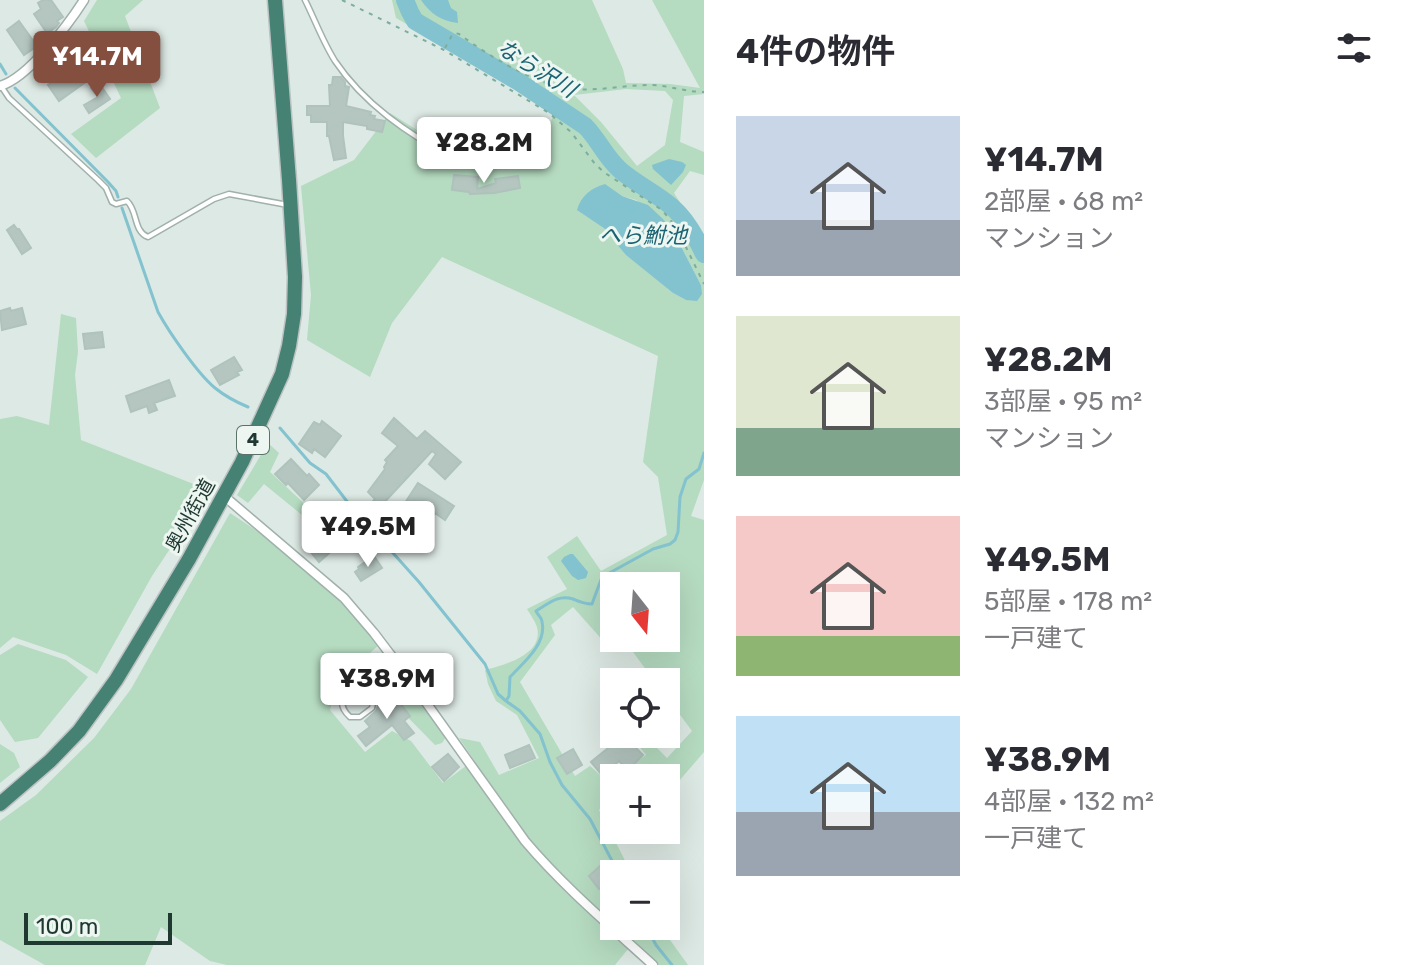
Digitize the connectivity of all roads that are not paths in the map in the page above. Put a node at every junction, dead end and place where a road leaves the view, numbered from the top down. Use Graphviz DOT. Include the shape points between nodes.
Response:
graph roads {
  1 [pos="84,0"];
  2 [pos="275,0"];
  3 [pos="305,0"];
  4 [pos="0,86"];
  5 [pos="453,158"];
  6 [pos="290,205"];
  7 [pos="224,496"];
  8 [pos="387,657"];
  9 [pos="0,804"];
  10 [pos="653,965"];
  1 -- 4 [label="street" via="32,64"];
  2 -- 6 [label="highway, 奥州街道 / 4"];
  3 -- 5 [label="lane" via="333,58 359,90 398,125"];
  4 -- 6 [label="lane" via="106,188 112,202 131,204 143,237 229,194"];
  6 -- 7 [label="highway, 奥州街道 / 4" via="295,277 289,346 270,402"];
  7 -- 8 [label="street" via="344,598"];
  7 -- 9 [label="highway, 奥州街道 / 4" via="116,680 79,731"];
  8 -- 8 [label="lane" via="341,696 350,717 372,708"];
  8 -- 10 [label="street" via="532,849"];
}
